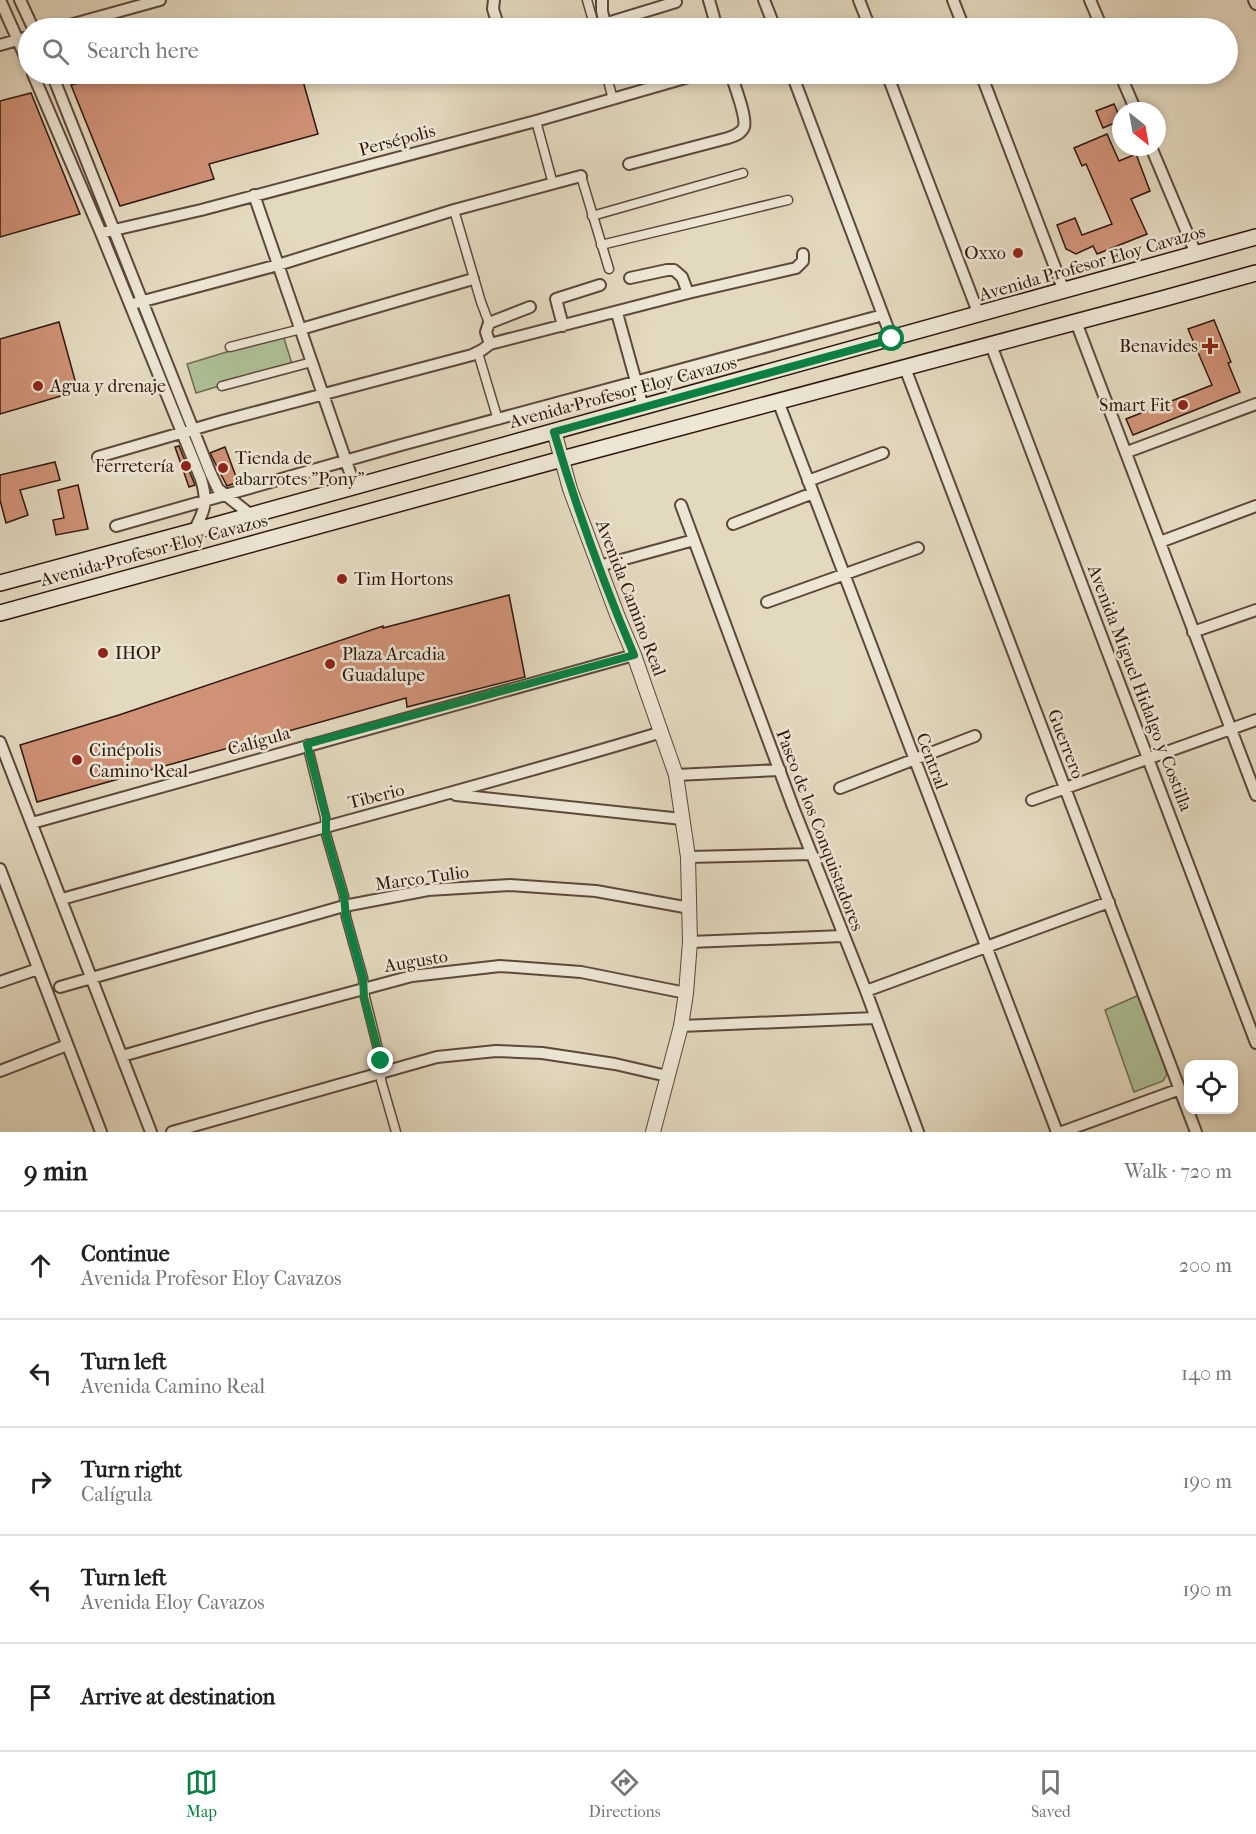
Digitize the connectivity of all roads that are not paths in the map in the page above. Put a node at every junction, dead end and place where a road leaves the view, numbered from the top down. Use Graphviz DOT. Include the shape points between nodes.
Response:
graph roads {
  1 [pos="0,0"];
  2 [pos="20,0"];
  3 [pos="160,0"];
  4 [pos="494,0"];
  5 [pos="587,0"];
  6 [pos="602,0"];
  7 [pos="709,0"];
  8 [pos="764,0"];
  9 [pos="859,0"];
  10 [pos="953,0"];
  11 [pos="1090,0"];
  12 [pos="676,2"];
  13 [pos="28,18"];
  14 [pos="95,18"];
  15 [pos="495,18"];
  16 [pos="593,18"];
  17 [pos="599,18"];
  18 [pos="625,18"];
  19 [pos="714,18"];
  20 [pos="771,18"];
  21 [pos="866,18"];
  22 [pos="960,18"];
  23 [pos="1098,18"];
  24 [pos="18,29"];
  25 [pos="18,40"];
  26 [pos="0,45"];
  27 [pos="37,84"];
  28 [pos="56,84"];
  29 [pos="609,84"];
  30 [pos="665,84"];
  31 [pos="734,84"];
  32 [pos="796,84"];
  33 [pos="891,84"];
  34 [pos="985,84"];
  35 [pos="1124,84"];
  36 [pos="613,99"];
  37 [pos="1132,102"];
  38 [pos="536,121"];
  39 [pos="1155,156"];
  40 [pos="629,164"];
  41 [pos="743,173"];
  42 [pos="581,176"];
  43 [pos="553,184"];
  44 [pos="254,195"];
  45 [pos="788,200"];
  46 [pos="454,210"];
  47 [pos="592,216"];
  48 [pos="114,230"];
  49 [pos="101,232"];
  50 [pos="1256,237"];
  51 [pos="601,245"];
  52 [pos="803,254"];
  53 [pos="1196,254"];
  54 [pos="278,265"];
  55 [pos="609,269"];
  56 [pos="1256,273"];
  57 [pos="630,278"];
  58 [pos="473,279"];
  59 [pos="600,285"];
  60 [pos="1064,291"];
  61 [pos="688,293"];
  62 [pos="143,301"];
  63 [pos="130,305"];
  64 [pos="530,307"];
  65 [pos="617,313"];
  66 [pos="883,315"];
  67 [pos="979,315"];
  68 [pos="1076,322"];
  69 [pos="489,323"];
  70 [pos="563,326"];
  71 [pos="301,329"];
  72 [pos="892,339"];
  73 [pos="490,344"];
  74 [pos="991,345"];
  75 [pos="230,347"];
  76 [pos="478,352"];
  77 [pos="312,362"];
  78 [pos="905,368"];
  79 [pos="637,381"];
  80 [pos="222,386"];
  81 [pos="324,394"];
  82 [pos="778,401"];
  83 [pos="1256,404"];
  84 [pos="642,407"];
  85 [pos="498,420"];
  86 [pos="188,431"];
  87 [pos="554,432"];
  88 [pos="1127,452"];
  89 [pos="883,453"];
  90 [pos="98,456"];
  91 [pos="562,459"];
  92 [pos="347,460"];
  93 [pos="808,481"];
  94 [pos="355,487"];
  95 [pos="813,493"];
  96 [pos="224,494"];
  97 [pos="206,500"];
  98 [pos="681,505"];
  99 [pos="1256,506"];
  100 [pos="251,515"];
  101 [pos="733,524"];
  102 [pos="116,526"];
  103 [pos="194,531"];
  104 [pos="694,540"];
  105 [pos="1160,542"];
  106 [pos="918,548"];
  107 [pos="599,566"];
  108 [pos="844,575"];
  109 [pos="0,583"];
  110 [pos="767,602"];
  111 [pos="1256,610"];
  112 [pos="0,613"];
  113 [pos="1193,632"];
  114 [pos="634,655"];
  115 [pos="1256,720"];
  116 [pos="1232,729"];
  117 [pos="662,732"];
  118 [pos="975,736"];
  119 [pos="0,742"];
  120 [pos="307,744"];
  121 [pos="1150,759"];
  122 [pos="914,760"];
  123 [pos="780,770"];
  124 [pos="676,775"];
  125 [pos="840,788"];
  126 [pos="1065,790"];
  127 [pos="448,794"];
  128 [pos="1256,795"];
  129 [pos="1032,800"];
  130 [pos="682,819"];
  131 [pos="32,823"];
  132 [pos="326,826"];
  133 [pos="812,854"];
  134 [pos="688,857"];
  135 [pos="0,869"];
  136 [pos="3,887"];
  137 [pos="62,899"];
  138 [pos="1109,902"];
  139 [pos="344,906"];
  140 [pos="690,908"];
  141 [pos="843,936"];
  142 [pos="690,942"];
  143 [pos="986,946"];
  144 [pos="38,969"];
  145 [pos="92,977"];
  146 [pos="0,982"];
  147 [pos="60,987"];
  148 [pos="363,988"];
  149 [pos="866,991"];
  150 [pos="686,993"];
  151 [pos="875,1018"];
  152 [pos="681,1026"];
  153 [pos="1256,1043"];
  154 [pos="67,1046"];
  155 [pos="122,1056"];
  156 [pos="0,1071"];
  157 [pos="381,1073"];
  158 [pos="667,1076"];
  159 [pos="1180,1089"];
  160 [pos="100,1132"];
  161 [pos="151,1132"];
  162 [pos="172,1132"];
  163 [pos="396,1132"];
  164 [pos="653,1132"];
  165 [pos="918,1132"];
  166 [pos="1059,1132"];
  167 [pos="1196,1132"];
  1 -- 24 [label="street"];
  2 -- 13 [label="street"];
  3 -- 14 [label="street"];
  4 -- 15 [label="street"];
  5 -- 16 [label="street"];
  6 -- 17 [label="street"];
  7 -- 19 [label="street"];
  8 -- 20 [label="street"];
  9 -- 21 [label="street"];
  10 -- 22 [label="street"];
  11 -- 23 [label="street"];
  12 -- 18 [label="street"];
  25 -- 26 [label="street"];
  27 -- 49 [label="street"];
  28 -- 48 [label="street"];
  29 -- 36 [label="street"];
  30 -- 36 [label="street, Persépolis"];
  31 -- 40 [label="street" via="744,118 742,131"];
  32 -- 66 [label="street"];
  33 -- 67 [label="street"];
  34 -- 60 [label="street"];
  35 -- 37 [label="street"];
  36 -- 38 [label="street, Persépolis"];
  38 -- 43 [label="street"];
  38 -- 44 [label="street, Persépolis"];
  39 -- 53 [label="street"];
  41 -- 47 [label="street"];
  42 -- 43 [label="street"];
  42 -- 47 [label="street"];
  43 -- 46 [label="street"];
  44 -- 48 [label="street, Persépolis"];
  44 -- 54 [label="street"];
  45 -- 51 [label="street"];
  46 -- 54 [label="street"];
  46 -- 58 [label="street"];
  47 -- 51 [label="street"];
  48 -- 49 [label="street, Persépolis"];
  48 -- 62 [label="street"];
  49 -- 63 [label="street"];
  50 -- 53 [label="main road, Avenida Profesor Eloy Cavazos"];
  51 -- 55 [label="street"];
  52 -- 61 [label="street" via="803,261 796,268"];
  53 -- 60 [label="main road, Avenida Profesor Eloy Cavazos"];
  54 -- 62 [label="street"];
  54 -- 71 [label="street"];
  56 -- 68 [label="main road, Avenida Profesor Eloy Cavazos"];
  57 -- 61 [label="street" via="674,270"];
  58 -- 69 [label="street"];
  58 -- 71 [label="street"];
  59 -- 70 [label="street" via="556,299"];
  60 -- 67 [label="main road, Avenida Profesor Eloy Cavazos"];
  61 -- 65 [label="street"];
  62 -- 63 [label="street"];
  62 -- 86 [label="street"];
  63 -- 86 [label="street"];
  64 -- 69 [label="street"];
  65 -- 70 [label="street"];
  65 -- 79 [label="street"];
  66 -- 72 [label="street"];
  66 -- 79 [label="street"];
  67 -- 72 [label="main road, Avenida Profesor Eloy Cavazos"];
  68 -- 74 [label="main road, Avenida Profesor Eloy Cavazos"];
  68 -- 88 [label="street"];
  69 -- 73 [label="street" via="486,332"];
  70 -- 73 [label="street"];
  71 -- 75 [label="street"];
  71 -- 77 [label="street"];
  72 -- 84 [label="main road, Avenida Profesor Eloy Cavazos"];
  73 -- 76 [label="street"];
  74 -- 78 [label="main road, Avenida Profesor Eloy Cavazos"];
  74 -- 121 [label="street, Avenida Miguel Hidalgo y Costilla"];
  76 -- 81 [label="street"];
  76 -- 85 [label="street"];
  77 -- 80 [label="street"];
  77 -- 81 [label="street"];
  78 -- 82 [label="main road, Avenida Profesor Eloy Cavazos"];
  78 -- 126 [label="street, Guerrero"];
  79 -- 84 [label="street"];
  79 -- 85 [label="street"];
  81 -- 86 [label="street"];
  81 -- 92 [label="street"];
  82 -- 91 [label="main road, Avenida Profesor Eloy Cavazos"];
  82 -- 93 [label="street, Central"];
  83 -- 88 [label="street"];
  84 -- 87 [label="main road, Avenida Profesor Eloy Cavazos"];
  85 -- 92 [label="street"];
  86 -- 90 [label="street"];
  86 -- 96 [label="street"];
  86 -- 97 [label="street"];
  87 -- 91 [label="street, Avenida Camino Real"];
  87 -- 94 [label="main road, Avenida Profesor Eloy Cavazos"];
  88 -- 105 [label="street"];
  89 -- 93 [label="street"];
  91 -- 107 [label="street, Avenida Camino Real"];
  91 -- 112 [label="main road, Avenida Profesor Eloy Cavazos"];
  92 -- 94 [label="street"];
  92 -- 96 [label="street"];
  93 -- 95 [label="street, Central"];
  94 -- 100 [label="main road, Avenida Profesor Eloy Cavazos"];
  95 -- 101 [label="street"];
  95 -- 108 [label="street, Central"];
  96 -- 97 [label="street"];
  96 -- 100 [label="street"];
  97 -- 102 [label="street"];
  97 -- 103 [label="street"];
  98 -- 104 [label="street, Paseo de los Conquistadores"];
  99 -- 105 [label="street"];
  100 -- 103 [label="main road, Avenida Profesor Eloy Cavazos"];
  103 -- 109 [label="main road, Avenida Profesor Eloy Cavazos"];
  104 -- 107 [label="street"];
  104 -- 123 [label="street, Paseo de los Conquistadores"];
  105 -- 113 [label="street"];
  106 -- 108 [label="street"];
  107 -- 114 [label="street, Avenida Camino Real"];
  108 -- 110 [label="street"];
  108 -- 122 [label="street, Central"];
  111 -- 113 [label="street"];
  113 -- 116 [label="street"];
  114 -- 117 [label="street, Avenida Camino Real"];
  114 -- 120 [label="street, Calígula"];
  115 -- 116 [label="street"];
  116 -- 121 [label="street"];
  116 -- 128 [label="street"];
  117 -- 124 [label="street, Avenida Camino Real"];
  117 -- 127 [label="street, Tiberio"];
  118 -- 122 [label="street"];
  119 -- 131 [label="street"];
  120 -- 131 [label="street, Calígula"];
  120 -- 132 [label="street"];
  121 -- 126 [label="street"];
  121 -- 153 [label="street, Avenida Miguel Hidalgo y Costilla"];
  122 -- 125 [label="street"];
  122 -- 143 [label="street, Central"];
  123 -- 124 [label="street"];
  123 -- 133 [label="street, Paseo de los Conquistadores"];
  124 -- 130 [label="street, Avenida Camino Real"];
  126 -- 129 [label="street"];
  126 -- 138 [label="street, Guerrero"];
  127 -- 130 [label="street"];
  127 -- 132 [label="street, Tiberio"];
  130 -- 134 [label="street, Avenida Camino Real"];
  131 -- 137 [label="street"];
  132 -- 137 [label="street, Tiberio"];
  132 -- 139 [label="street"];
  133 -- 134 [label="street"];
  133 -- 141 [label="street, Paseo de los Conquistadores"];
  134 -- 140 [label="street, Avenida Camino Real"];
  135 -- 136 [label="street"];
  136 -- 144 [label="street"];
  137 -- 145 [label="street"];
  138 -- 143 [label="street"];
  138 -- 159 [label="street, Guerrero"];
  139 -- 140 [label="street, Marco Tulio" via="428,890 510,885 596,891"];
  139 -- 145 [label="street, Marco Tulio"];
  139 -- 148 [label="street"];
  140 -- 142 [label="street, Avenida Camino Real"];
  141 -- 142 [label="street"];
  141 -- 149 [label="street, Paseo de los Conquistadores"];
  142 -- 150 [label="street, Avenida Camino Real"];
  143 -- 149 [label="street"];
  143 -- 166 [label="street, Central"];
  144 -- 146 [label="street"];
  144 -- 154 [label="street"];
  145 -- 147 [label="street, Marco Tulio"];
  145 -- 155 [label="street"];
  148 -- 150 [label="street, Augusto" via="412,976 500,966 581,972"];
  148 -- 155 [label="street, Augusto"];
  148 -- 157 [label="street"];
  149 -- 151 [label="street, Paseo de los Conquistadores"];
  150 -- 152 [label="street, Avenida Camino Real"];
  151 -- 152 [label="street"];
  151 -- 165 [label="street, Paseo de los Conquistadores"];
  152 -- 158 [label="street, Avenida Camino Real"];
  154 -- 156 [label="street"];
  154 -- 160 [label="street"];
  155 -- 161 [label="street"];
  157 -- 158 [label="street" via="437,1058 496,1051 542,1053"];
  157 -- 162 [label="street"];
  157 -- 163 [label="street"];
  158 -- 164 [label="street, Avenida Camino Real"];
  159 -- 166 [label="street"];
  159 -- 167 [label="street, Guerrero"];
}
